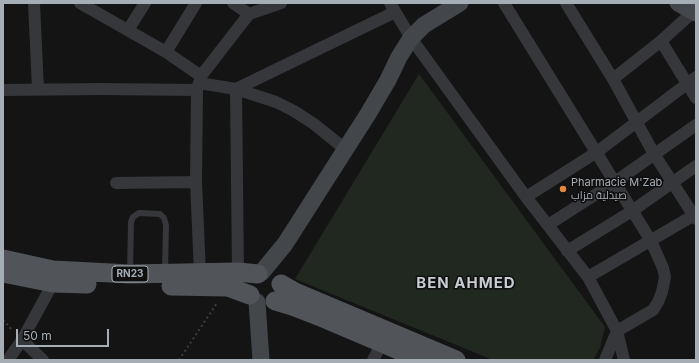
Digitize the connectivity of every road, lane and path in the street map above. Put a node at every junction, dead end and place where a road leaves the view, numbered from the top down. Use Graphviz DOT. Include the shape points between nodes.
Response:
graph roads {
  1 [pos="34,3"];
  2 [pos="80,3"];
  3 [pos="145,3"];
  4 [pos="196,3"];
  5 [pos="234,3"];
  6 [pos="281,3"];
  7 [pos="460,3"];
  8 [pos="504,3"];
  9 [pos="566,3"];
  10 [pos="678,3"];
  11 [pos="393,7"];
  12 [pos="695,13"];
  13 [pos="249,14"];
  14 [pos="128,30"];
  15 [pos="411,38"];
  16 [pos="661,42"];
  17 [pos="166,52"];
  18 [pos="613,79"];
  19 [pos="692,81"];
  20 [pos="199,83"];
  21 [pos="38,89"];
  22 [pos="236,89"];
  23 [pos="3,90"];
  24 [pos="696,98"];
  25 [pos="637,123"];
  26 [pos="696,125"];
  27 [pos="345,149"];
  28 [pos="597,152"];
  29 [pos="654,154"];
  30 [pos="696,166"];
  31 [pos="196,182"];
  32 [pos="615,182"];
  33 [pos="672,182"];
  34 [pos="116,183"];
  35 [pos="526,197"];
  36 [pos="632,211"];
  37 [pos="695,216"];
  38 [pos="548,225"];
  39 [pos="651,241"];
  40 [pos="567,251"];
  41 [pos="3,259"];
  42 [pos="3,273"];
  43 [pos="200,273"];
  44 [pos="130,274"];
  45 [pos="165,274"];
  46 [pos="588,277"];
  47 [pos="233,280"];
  48 [pos="53,283"];
  49 [pos="266,289"];
  50 [pos="617,331"];
  51 [pos="22,340"];
  52 [pos="382,344"];
  53 [pos="8,360"];
  54 [pos="42,360"];
  55 [pos="179,360"];
  56 [pos="261,360"];
  57 [pos="373,360"];
  58 [pos="422,360"];
  59 [pos="456,360"];
  60 [pos="605,360"];
  61 [pos="624,360"];
  1 -- 21 [label="street"];
  2 -- 14 [label="street"];
  3 -- 14 [label="street"];
  4 -- 17 [label="street"];
  5 -- 13 [label="street"];
  6 -- 13 [label="street"];
  7 -- 15 [label="main road" via="424,25"];
  8 -- 28 [label="street"];
  9 -- 18 [label="street"];
  10 -- 12 [label="main road"];
  11 -- 15 [label="street"];
  11 -- 22 [label="street"];
  12 -- 16 [label="street"];
  13 -- 20 [label="street"];
  14 -- 17 [label="street"];
  15 -- 27 [label="main road"];
  15 -- 35 [label="street"];
  16 -- 18 [label="street"];
  16 -- 19 [label="street"];
  17 -- 20 [label="street"];
  18 -- 25 [label="street"];
  19 -- 24 [label="street"];
  19 -- 25 [label="street"];
  20 -- 21 [label="street"];
  20 -- 22 [label="street"];
  20 -- 31 [label="street"];
  21 -- 23 [label="street"];
  22 -- 27 [label="street" via="276,102 294,111"];
  22 -- 47 [label="street"];
  25 -- 28 [label="street"];
  25 -- 29 [label="street"];
  26 -- 29 [label="street"];
  27 -- 49 [label="main road" via="285,244"];
  28 -- 32 [label="street"];
  28 -- 35 [label="street"];
  29 -- 32 [label="street"];
  29 -- 33 [label="street"];
  30 -- 33 [label="street"];
  31 -- 34 [label="street"];
  31 -- 43 [label="street"];
  32 -- 36 [label="street"];
  32 -- 38 [label="street"];
  33 -- 36 [label="street"];
  33 -- 37 [label="street"];
  35 -- 38 [label="street"];
  36 -- 39 [label="street"];
  36 -- 40 [label="street"];
  37 -- 39 [label="street"];
  38 -- 40 [label="street"];
  39 -- 46 [label="street"];
  39 -- 50 [label="street" via="665,277 662,292 653,310"];
  40 -- 46 [label="street"];
  41 -- 44 [label="main road, RN23" via="53,270"];
  42 -- 48 [label="main road, RN23"];
  43 -- 45 [label="main road, RN23"];
  43 -- 47 [label="main road, RN23"];
  44 -- 45 [label="main road, RN23"];
  44 -- 45 [label="lane" via="131,222 139,213 160,214 164,218"];
  46 -- 50 [label="street"];
  47 -- 48 [label="main road, RN23"];
  47 -- 49 [label="main road, RN23"];
  47 -- 55 [label="path"];
  48 -- 51 [label="street"];
  49 -- 52 [label="main road, RN23" via="292,306"];
  49 -- 56 [label="main road" via="260,334"];
  49 -- 59 [label="main road, RN23" via="295,292"];
  50 -- 60 [label="street"];
  50 -- 61 [label="street"];
  51 -- 53 [label="street"];
  51 -- 54 [label="street"];
  52 -- 57 [label="street"];
  52 -- 58 [label="main road, RN23"];
}
